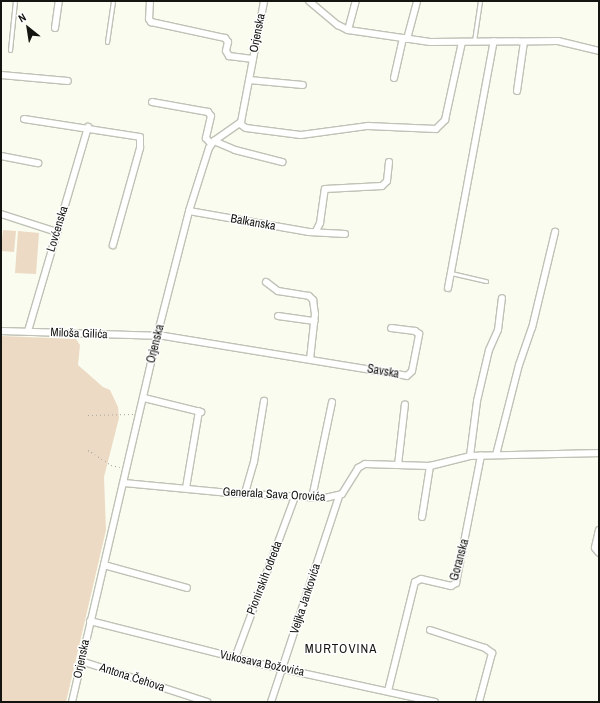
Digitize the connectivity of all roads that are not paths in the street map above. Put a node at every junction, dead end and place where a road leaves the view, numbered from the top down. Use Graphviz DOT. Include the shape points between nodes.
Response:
graph roads {
  1 [pos="14,1"];
  2 [pos="59,1"];
  3 [pos="113,1"];
  4 [pos="150,1"];
  5 [pos="264,1"];
  6 [pos="309,1"];
  7 [pos="356,1"];
  8 [pos="417,1"];
  9 [pos="480,1"];
  10 [pos="54,28"];
  11 [pos="348,30"];
  12 [pos="405,39"];
  13 [pos="494,41"];
  14 [pos="107,42"];
  15 [pos="462,42"];
  16 [pos="474,42"];
  17 [pos="524,42"];
  18 [pos="10,50"];
  19 [pos="599,51"];
  20 [pos="253,59"];
  21 [pos="1,75"];
  22 [pos="394,78"];
  23 [pos="249,80"];
  24 [pos="68,81"];
  25 [pos="303,85"];
  26 [pos="517,91"];
  27 [pos="152,102"];
  28 [pos="24,119"];
  29 [pos="240,124"];
  30 [pos="88,127"];
  31 [pos="213,142"];
  32 [pos="1,156"];
  33 [pos="282,162"];
  34 [pos="389,162"];
  35 [pos="38,163"];
  36 [pos="188,212"];
  37 [pos="1,214"];
  38 [pos="316,231"];
  39 [pos="57,232"];
  40 [pos="555,232"];
  41 [pos="345,234"];
  42 [pos="113,245"];
  43 [pos="451,273"];
  44 [pos="486,281"];
  45 [pos="266,282"];
  46 [pos="448,288"];
  47 [pos="502,298"];
  48 [pos="278,316"];
  49 [pos="315,321"];
  50 [pos="391,328"];
  51 [pos="1,331"];
  52 [pos="28,332"];
  53 [pos="157,336"];
  54 [pos="310,359"];
  55 [pos="144,398"];
  56 [pos="264,401"];
  57 [pos="332,402"];
  58 [pos="405,404"];
  59 [pos="599,453"];
  60 [pos="481,455"];
  61 [pos="496,455"];
  62 [pos="470,456"];
  63 [pos="398,465"];
  64 [pos="430,466"];
  65 [pos="124,483"];
  66 [pos="186,488"];
  67 [pos="245,493"];
  68 [pos="339,496"];
  69 [pos="295,497"];
  70 [pos="312,498"];
  71 [pos="422,517"];
  72 [pos="599,530"];
  73 [pos="599,553"];
  74 [pos="104,565"];
  75 [pos="187,588"];
  76 [pos="90,621"];
  77 [pos="430,630"];
  78 [pos="235,658"];
  79 [pos="81,661"];
  80 [pos="282,668"];
  81 [pos="388,691"];
  82 [pos="72,702"];
  83 [pos="207,702"];
  84 [pos="271,702"];
  85 [pos="435,702"];
  86 [pos="479,702"];
  1 -- 18 [label="lane"];
  2 -- 10 [label="street"];
  3 -- 14 [label="lane"];
  4 -- 20 [label="street" via="151,22 223,37 228,42 226,51 229,56"];
  5 -- 20 [label="street, Orjenska"];
  6 -- 11 [label="street"];
  7 -- 11 [label="street"];
  8 -- 12 [label="street"];
  9 -- 16 [label="lane"];
  11 -- 12 [label="street"];
  12 -- 15 [label="street"];
  12 -- 22 [label="street"];
  13 -- 16 [label="street"];
  13 -- 17 [label="street"];
  13 -- 43 [label="street"];
  15 -- 16 [label="street"];
  15 -- 29 [label="street" via="445,120 436,129 368,126 301,135 246,128"];
  17 -- 19 [label="street" via="558,41"];
  17 -- 26 [label="street"];
  20 -- 23 [label="street, Orjenska"];
  21 -- 24 [label="street"];
  23 -- 25 [label="street"];
  23 -- 29 [label="street, Orjenska"];
  27 -- 31 [label="street" via="208,112 211,116 206,138"];
  28 -- 30 [label="street"];
  29 -- 31 [label="street"];
  30 -- 39 [label="street, Lovćenska"];
  30 -- 42 [label="street" via="138,135 142,139"];
  31 -- 33 [label="street"];
  31 -- 36 [label="street, Orjenska" via="204,159"];
  32 -- 35 [label="street"];
  34 -- 38 [label="street" via="387,181 382,186 325,189 320,224"];
  36 -- 38 [label="street, Balkanska" via="309,232"];
  36 -- 53 [label="street, Orjenska"];
  37 -- 39 [label="street"];
  38 -- 41 [label="street, Balkanska"];
  39 -- 52 [label="street, Lovćenska"];
  40 -- 61 [label="street" via="532,328 519,365"];
  43 -- 44 [label="lane"];
  43 -- 46 [label="street"];
  45 -- 49 [label="street" via="278,291 311,298 315,305"];
  47 -- 62 [label="street" via="498,330 477,401"];
  48 -- 49 [label="street"];
  49 -- 54 [label="street"];
  50 -- 54 [label="street, Savska" via="415,330 419,334 412,371 407,376"];
  51 -- 52 [label="street, Miloša Gilića"];
  52 -- 53 [label="street, Miloša Gilića"];
  53 -- 54 [label="street, Savska"];
  53 -- 55 [label="street, Orjenska"];
  55 -- 65 [label="street, Orjenska"];
  55 -- 66 [label="street" via="200,411"];
  56 -- 67 [label="street" via="254,462"];
  57 -- 70 [label="street"];
  58 -- 63 [label="street"];
  59 -- 61 [label="street, Generala Sava Orovića"];
  60 -- 61 [label="street, Generala Sava Orovića"];
  60 -- 62 [label="street, Generala Sava Orovića"];
  60 -- 81 [label="street, Goranska" via="456,583 451,586 421,579 415,582"];
  62 -- 64 [label="street, Generala Sava Orovića"];
  63 -- 64 [label="street, Generala Sava Orovića"];
  63 -- 68 [label="street, Generala Sava Orovića" via="360,466"];
  64 -- 71 [label="street"];
  65 -- 66 [label="street, Generala Sava Orovića"];
  65 -- 74 [label="street, Orjenska"];
  66 -- 67 [label="street, Generala Sava Orovića"];
  67 -- 69 [label="street, Generala Sava Orovića"];
  68 -- 70 [label="street, Generala Sava Orovića"];
  68 -- 80 [label="street, Veljka Jankovića"];
  69 -- 70 [label="street, Generala Sava Orovića"];
  69 -- 78 [label="street, Pionirskih odreda"];
  72 -- 73 [label="street" via="595,548"];
  74 -- 75 [label="street"];
  74 -- 76 [label="street, Orjenska"];
  76 -- 78 [label="street, Vukosava Božovića"];
  76 -- 79 [label="street, Orjenska"];
  77 -- 86 [label="street" via="484,648 492,654"];
  78 -- 80 [label="street, Vukosava Božovića"];
  79 -- 82 [label="street, Orjenska"];
  79 -- 83 [label="street, Antona Čehova"];
  80 -- 81 [label="street, Vukosava Božovića"];
  80 -- 84 [label="street, Veljka Jankovića"];
  81 -- 85 [label="street, Vukosava Božovića"];
}
